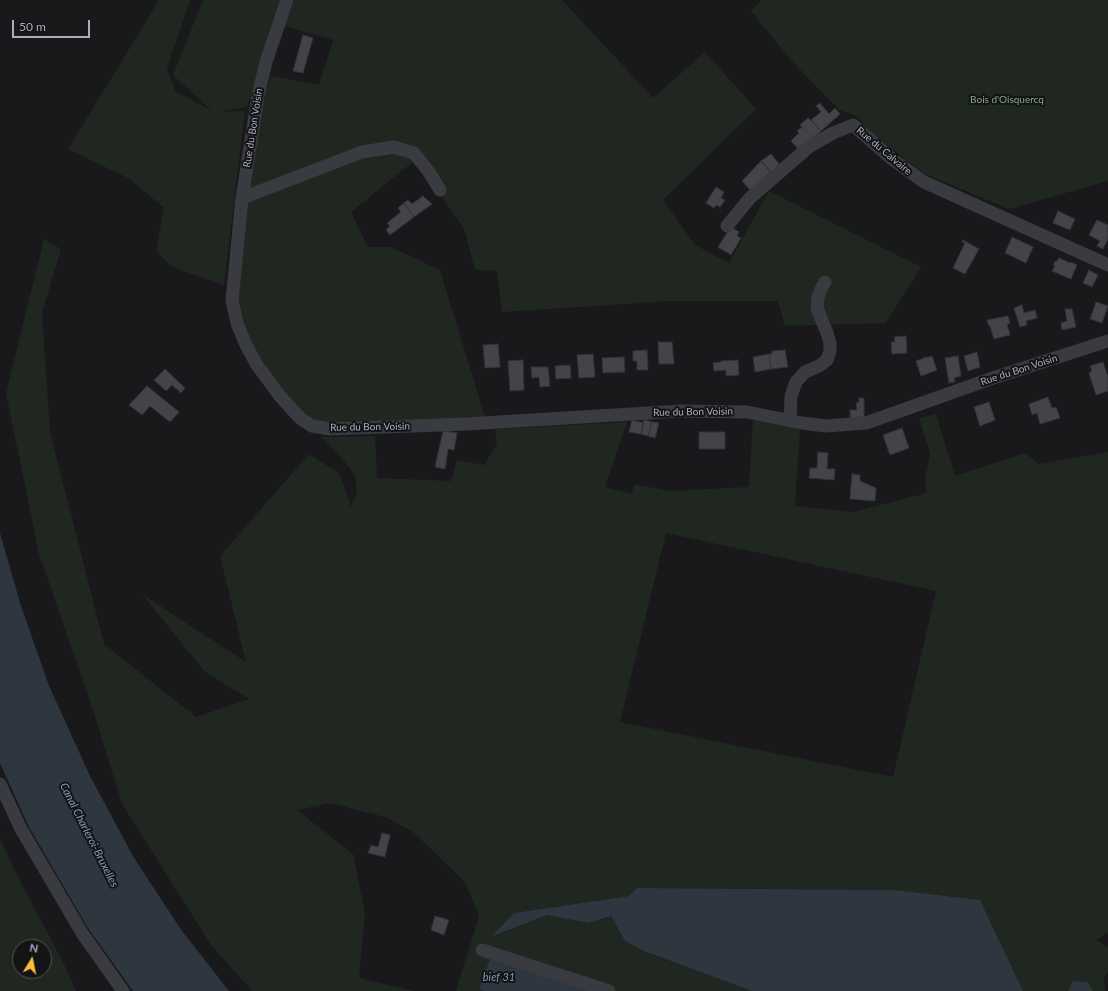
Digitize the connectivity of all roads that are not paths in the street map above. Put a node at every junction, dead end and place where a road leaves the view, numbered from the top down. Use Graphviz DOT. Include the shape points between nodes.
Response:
graph roads {
  1 [pos="287,0"];
  2 [pos="440,190"];
  3 [pos="242,198"];
  4 [pos="727,226"];
  5 [pos="1108,265"];
  6 [pos="825,282"];
  7 [pos="1108,341"];
  8 [pos="790,421"];
  9 [pos="0,784"];
  10 [pos="482,950"];
  11 [pos="123,991"];
  12 [pos="610,991"];
  1 -- 3 [label="street, Rue du Bon Voisin" via="266,62 258,96"];
  2 -- 3 [label="street" via="430,172 414,153 394,147 362,152"];
  3 -- 8 [label="street, Rue du Bon Voisin" via="232,301 237,323 257,365 279,395 300,418 312,426 330,429 466,424 682,411 747,412"];
  4 -- 5 [label="street, Rue du Calvaire" via="750,198 810,146 853,125 892,159 924,182"];
  6 -- 8 [label="street" via="818,297 817,308 828,333 830,351 827,360 805,372 796,382 791,396"];
  7 -- 8 [label="street, Rue du Bon Voisin" via="866,423 826,426"];
  9 -- 11 [label="street" via="21,830 82,933"];
  10 -- 12 [label="street"];
}
